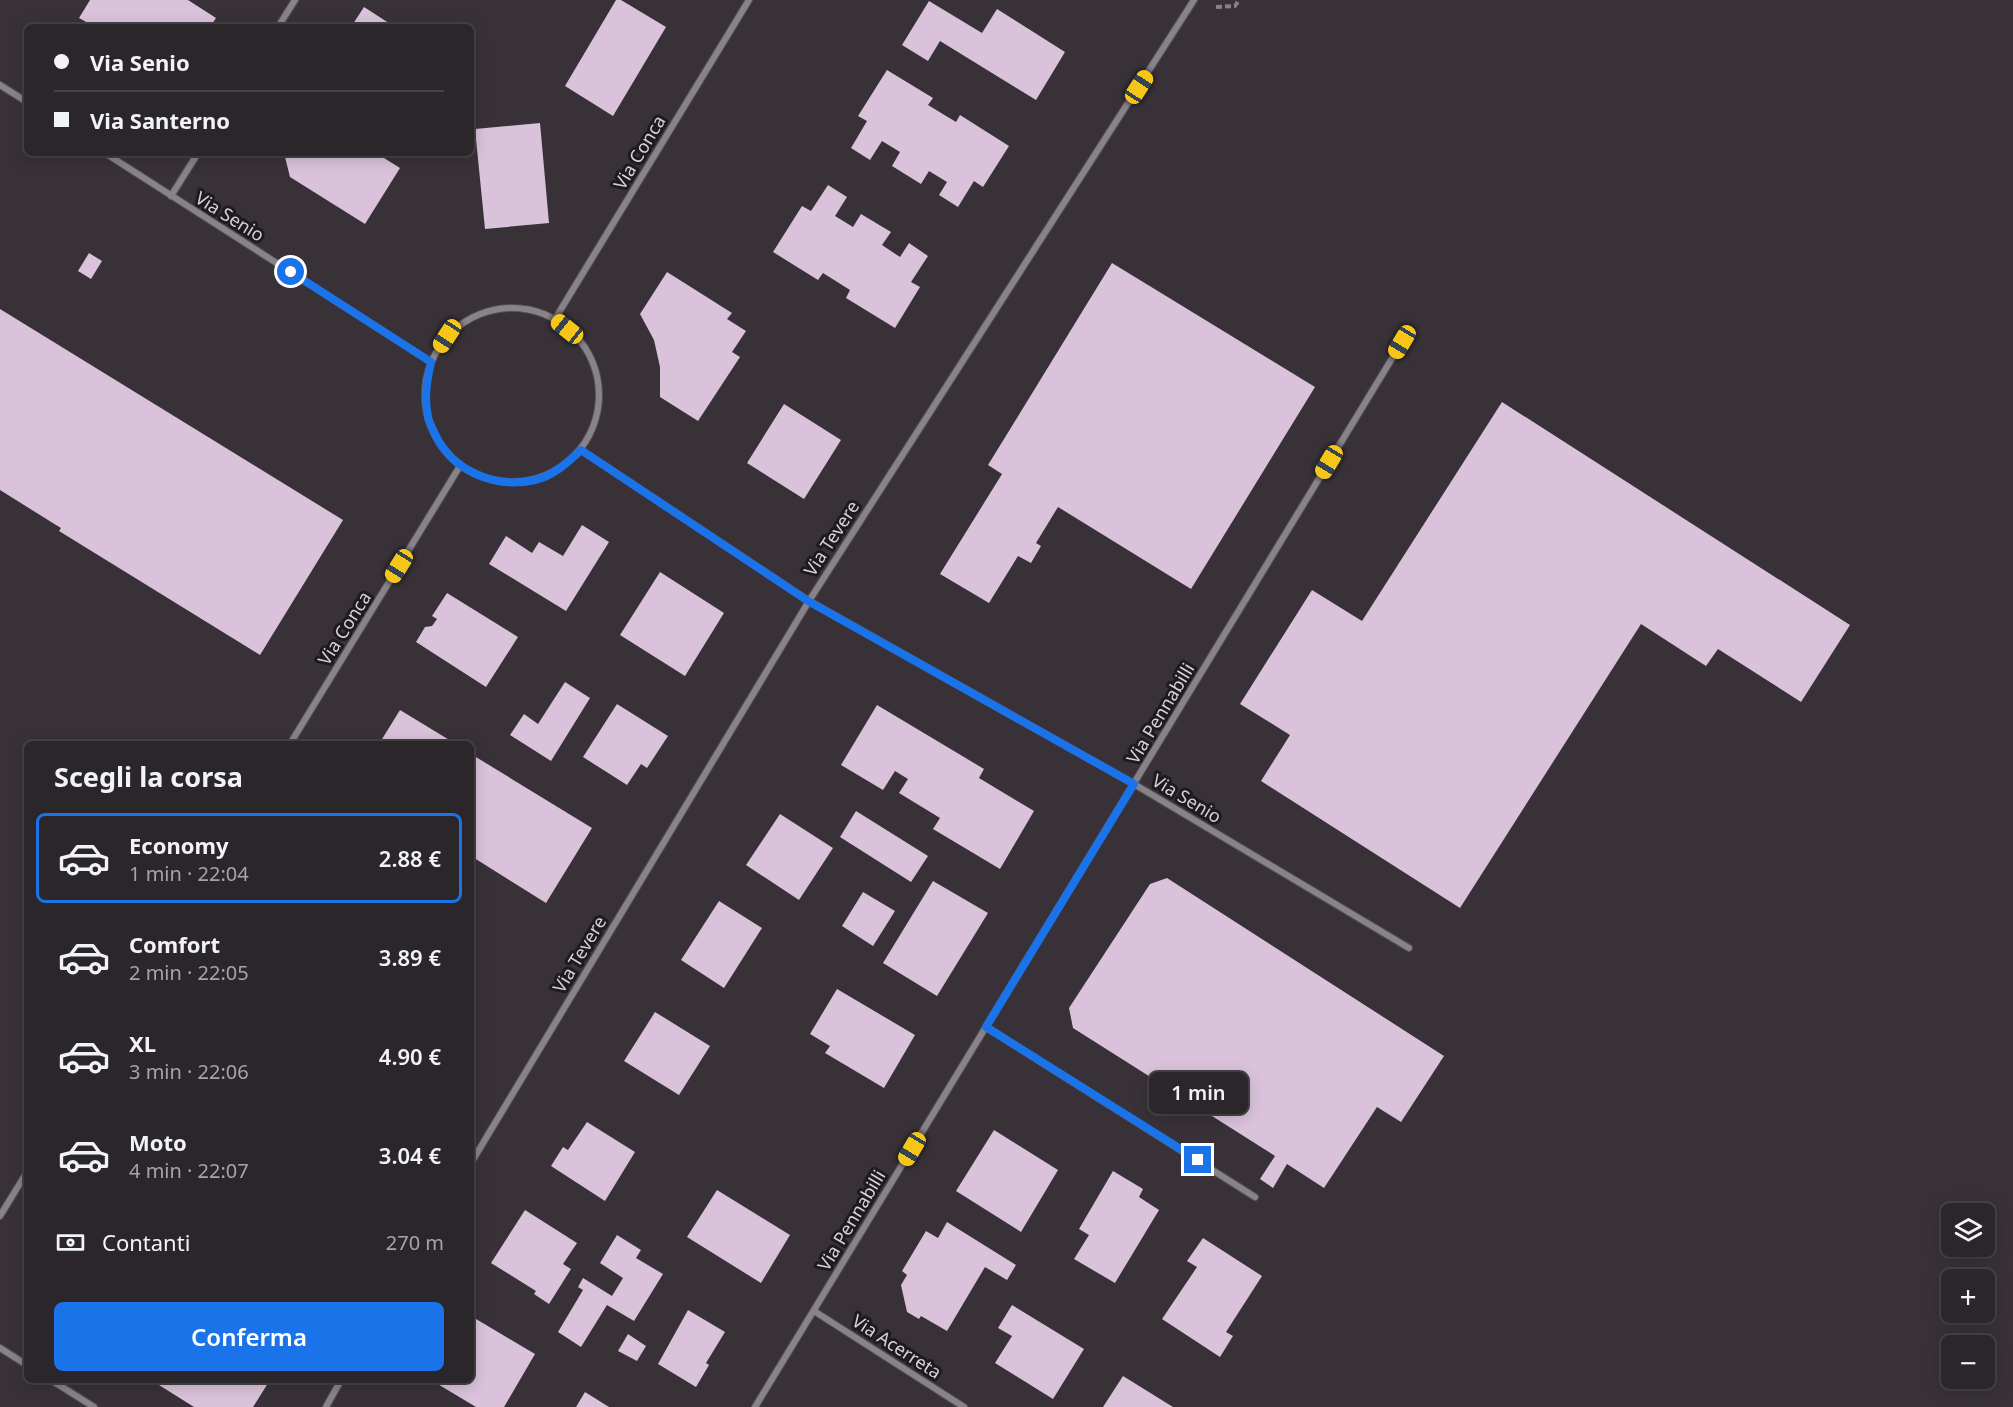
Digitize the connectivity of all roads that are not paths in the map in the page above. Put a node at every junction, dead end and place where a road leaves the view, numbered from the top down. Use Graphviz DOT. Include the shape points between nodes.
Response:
graph roads {
  1 [pos="295,0"];
  2 [pos="749,0"];
  3 [pos="1194,0"];
  4 [pos="280,24"];
  5 [pos="0,85"];
  6 [pos="24,100"];
  7 [pos="110,156"];
  8 [pos="196,156"];
  9 [pos="171,196"];
  10 [pos="555,319"];
  11 [pos="1402,342"];
  12 [pos="431,362"];
  13 [pos="581,450"];
  14 [pos="460,466"];
  15 [pos="808,601"];
  16 [pos="292,741"];
  17 [pos="1134,784"];
  18 [pos="1409,948"];
  19 [pos="986,1027"];
  20 [pos="474,1158"];
  21 [pos="24,1177"];
  22 [pos="1255,1197"];
  23 [pos="0,1216"];
  24 [pos="814,1311"];
  25 [pos="0,1348"];
  26 [pos="24,1363"];
  27 [pos="56,1383"];
  28 [pos="339,1383"];
  29 [pos="94,1407"];
  30 [pos="326,1407"];
  31 [pos="755,1407"];
  32 [pos="964,1407"];
  1 -- 4 [label="street"];
  2 -- 10 [label="street, Via Conca"];
  3 -- 15 [label="street, Via Tevere"];
  5 -- 6 [label="street"];
  7 -- 9 [label="street, Via Senio"];
  8 -- 9 [label="street"];
  9 -- 12 [label="street, Via Senio"];
  10 -- 12 [label="street" via="527,309 498,309 470,318 447,336"];
  10 -- 13 [label="street" via="579,338 594,364 600,394 595,424"];
  11 -- 17 [label="street, Via Pennabilli"];
  12 -- 14 [label="street" via="425,390 428,419 440,445"];
  13 -- 14 [label="street" via="561,468 537,480 502,482"];
  13 -- 15 [label="street, Via Senio"];
  14 -- 16 [label="street, Via Conca"];
  15 -- 17 [label="street, Via Senio"];
  15 -- 20 [label="street, Via Tevere"];
  17 -- 18 [label="street, Via Senio"];
  17 -- 19 [label="street, Via Pennabilli"];
  19 -- 22 [label="street"];
  19 -- 24 [label="street, Via Pennabilli"];
  21 -- 23 [label="street"];
  24 -- 31 [label="street, Via Pennabilli"];
  24 -- 32 [label="street, Via Acerreta"];
  25 -- 26 [label="street"];
  27 -- 29 [label="street"];
  28 -- 30 [label="street"];
}
